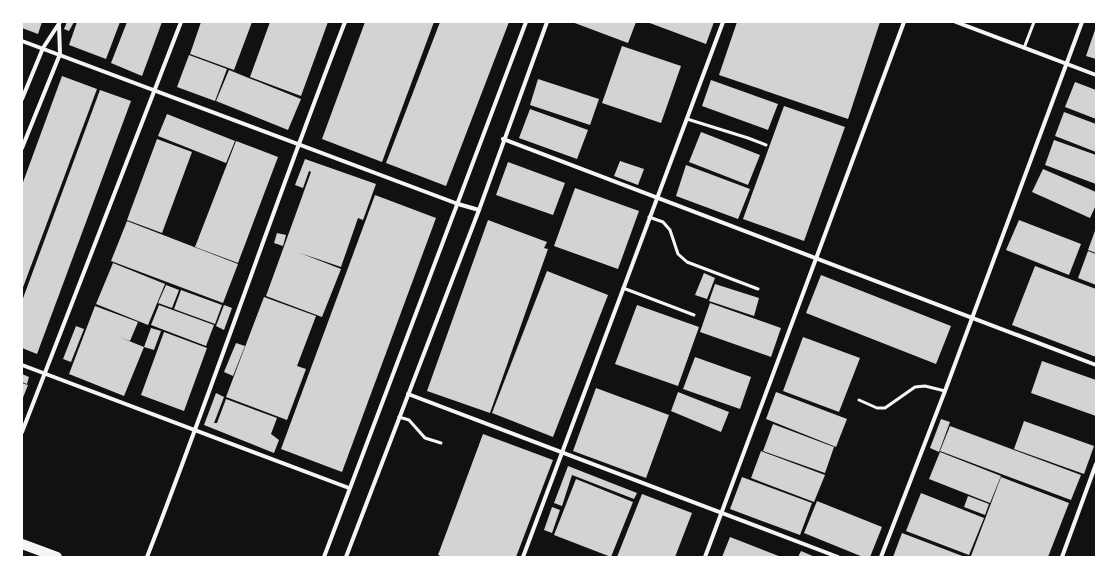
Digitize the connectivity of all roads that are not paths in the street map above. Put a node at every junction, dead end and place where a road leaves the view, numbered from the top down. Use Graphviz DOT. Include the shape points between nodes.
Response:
graph roads {
  1 [pos="181,22"];
  2 [pos="345,22"];
  3 [pos="526,22"];
  4 [pos="547,22"];
  5 [pos="724,22"];
  6 [pos="904,22"];
  7 [pos="956,22"];
  8 [pos="1034,22"];
  9 [pos="1082,22"];
  10 [pos="60,23"];
  11 [pos="22,41"];
  12 [pos="43,48"];
  13 [pos="1024,48"];
  14 [pos="60,54"];
  15 [pos="1067,65"];
  16 [pos="1096,75"];
  17 [pos="155,90"];
  18 [pos="22,99"];
  19 [pos="687,119"];
  20 [pos="503,139"];
  21 [pos="297,145"];
  22 [pos="766,145"];
  23 [pos="22,148"];
  24 [pos="656,198"];
  25 [pos="458,204"];
  26 [pos="479,210"];
  27 [pos="649,217"];
  28 [pos="815,258"];
  29 [pos="623,288"];
  30 [pos="758,289"];
  31 [pos="694,315"];
  32 [pos="972,319"];
  33 [pos="22,364"];
  34 [pos="1096,365"];
  35 [pos="45,373"];
  36 [pos="945,392"];
  37 [pos="408,394"];
  38 [pos="859,400"];
  39 [pos="399,417"];
  40 [pos="196,431"];
  41 [pos="22,432"];
  42 [pos="442,443"];
  43 [pos="563,453"];
  44 [pos="1096,464"];
  45 [pos="349,488"];
  46 [pos="722,512"];
  47 [pos="22,544"];
  48 [pos="58,557"];
  49 [pos="147,557"];
  50 [pos="324,557"];
  51 [pos="346,557"];
  52 [pos="523,557"];
  53 [pos="705,557"];
  54 [pos="838,557"];
  55 [pos="881,557"];
  56 [pos="1062,557"];
  1 -- 17 [label="street"];
  2 -- 21 [label="street"];
  3 -- 25 [label="street"];
  4 -- 20 [label="street"];
  5 -- 19 [label="street"];
  6 -- 28 [label="street"];
  7 -- 13 [label="street"];
  8 -- 13 [label="lane"];
  9 -- 15 [label="street"];
  10 -- 12 [label="street"];
  10 -- 14 [label="street"];
  11 -- 12 [label="street"];
  12 -- 14 [label="street"];
  12 -- 18 [label="street"];
  13 -- 15 [label="street"];
  14 -- 17 [label="street"];
  14 -- 23 [label="street"];
  15 -- 16 [label="street"];
  15 -- 32 [label="street"];
  17 -- 21 [label="street"];
  17 -- 35 [label="street"];
  19 -- 22 [label="lane"];
  19 -- 24 [label="street"];
  20 -- 24 [label="street"];
  20 -- 26 [label="street"];
  21 -- 25 [label="street"];
  21 -- 40 [label="street"];
  24 -- 27 [label="street"];
  24 -- 28 [label="street"];
  25 -- 26 [label="street"];
  25 -- 45 [label="street"];
  26 -- 37 [label="street"];
  27 -- 29 [label="street"];
  27 -- 30 [label="lane" via="663,222 670,230 678,254 688,262"];
  28 -- 32 [label="street"];
  28 -- 46 [label="street"];
  29 -- 31 [label="lane"];
  29 -- 43 [label="street"];
  32 -- 34 [label="street"];
  32 -- 36 [label="street"];
  33 -- 35 [label="street"];
  35 -- 40 [label="street"];
  35 -- 41 [label="street"];
  36 -- 38 [label="lane" via="925,386 915,387 885,408 877,408"];
  36 -- 55 [label="street"];
  37 -- 39 [label="street"];
  37 -- 43 [label="street"];
  39 -- 42 [label="lane" via="409,420 425,438"];
  39 -- 51 [label="street"];
  40 -- 45 [label="street"];
  40 -- 49 [label="street"];
  43 -- 46 [label="street"];
  43 -- 52 [label="street"];
  44 -- 56 [label="street"];
  45 -- 50 [label="street"];
  46 -- 53 [label="street"];
  46 -- 54 [label="street"];
  47 -- 48 [label="main road"];
}
